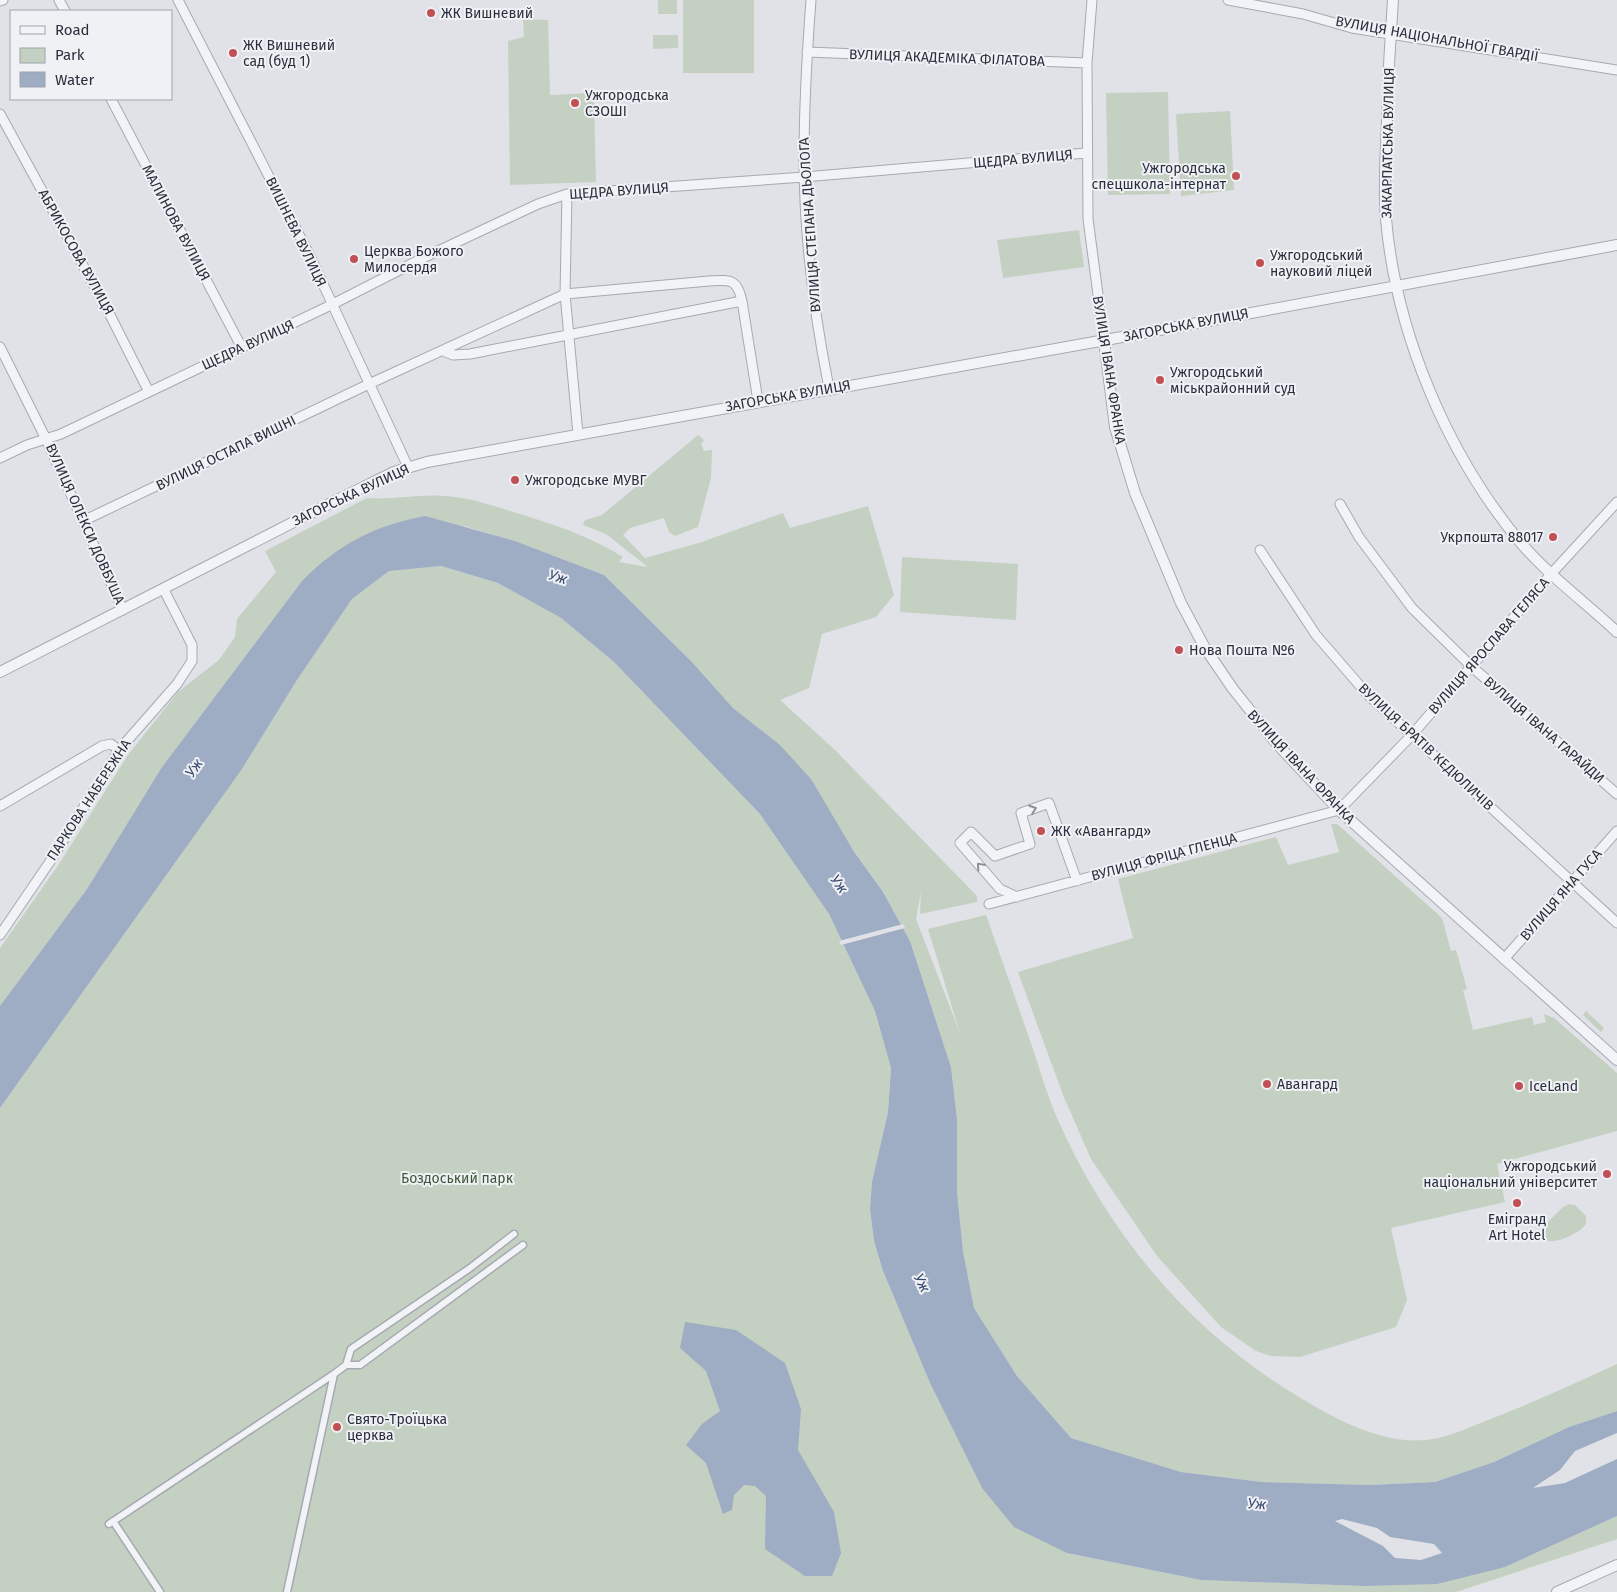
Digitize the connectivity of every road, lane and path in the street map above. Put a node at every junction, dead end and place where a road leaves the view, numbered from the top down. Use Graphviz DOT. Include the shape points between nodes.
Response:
graph roads {
  1 [pos="178,0"];
  2 [pos="811,0"];
  3 [pos="1092,0"];
  4 [pos="1228,0"];
  5 [pos="1393,0"];
  6 [pos="1390,34"];
  7 [pos="808,52"];
  8 [pos="1087,63"];
  9 [pos="1617,70"];
  10 [pos="112,100"];
  11 [pos="0,114"];
  12 [pos="1086,153"];
  13 [pos="804,177"];
  14 [pos="567,194"];
  15 [pos="1617,245"];
  16 [pos="1396,285"];
  17 [pos="565,294"];
  18 [pos="742,301"];
  19 [pos="331,305"];
  20 [pos="568,336"];
  21 [pos="1104,340"];
  22 [pos="0,346"];
  23 [pos="242,348"];
  24 [pos="443,351"];
  25 [pos="369,384"];
  26 [pos="829,388"];
  27 [pos="149,392"];
  28 [pos="758,401"];
  29 [pos="578,434"];
  30 [pos="46,439"];
  31 [pos="0,458"];
  32 [pos="408,467"];
  33 [pos="1617,502"];
  34 [pos="1340,504"];
  35 [pos="82,522"];
  36 [pos="1260,550"];
  37 [pos="1552,572"];
  38 [pos="164,590"];
  39 [pos="123,610"];
  40 [pos="1617,632"];
  41 [pos="1471,666"];
  42 [pos="0,672"];
  43 [pos="1411,736"];
  44 [pos="119,750"];
  45 [pos="1617,794"];
  46 [pos="0,806"];
  47 [pos="1339,810"];
  48 [pos="1617,831"];
  49 [pos="1077,881"];
  50 [pos="1571,883"];
  51 [pos="1017,896"];
  52 [pos="989,904"];
  53 [pos="1617,922"];
  54 [pos="0,935"];
  55 [pos="1504,959"];
  56 [pos="1617,1060"];
  57 [pos="514,1234"];
  58 [pos="523,1246"];
  59 [pos="346,1365"];
  60 [pos="334,1374"];
  61 [pos="1617,1565"];
  62 [pos="160,1592"];
  63 [pos="287,1592"];
  64 [pos="1557,1592"];
  1 -- 19 [label="street, ВИШНЕВА ВУЛИЦЯ" via="310,256"];
  2 -- 7 [label="street, ВУЛИЦЯ СТЕПАНА ДЬОЛОГА"];
  3 -- 8 [label="street, ВУЛИЦЯ ІВАНА ФРАНКА"];
  4 -- 6 [label="street, ВУЛИЦЯ НАЦІОНАЛЬНОЇ ГВАРДІЇ"];
  5 -- 6 [label="street, ЗАКАРПАТСЬКА ВУЛИЦЯ"];
  6 -- 9 [label="street, ВУЛИЦЯ НАЦІОНАЛЬНОЇ ГВАРДІЇ"];
  6 -- 16 [label="street, ЗАКАРПАТСЬКА ВУЛИЦЯ" via="1385,181 1386,217"];
  7 -- 8 [label="street, ВУЛИЦЯ АКАДЕМІКА ФІЛАТОВА"];
  7 -- 13 [label="street, ВУЛИЦЯ СТЕПАНА ДЬОЛОГА"];
  8 -- 12 [label="street, ВУЛИЦЯ ІВАНА ФРАНКА"];
  10 -- 23 [label="street, МАЛИНОВА ВУЛИЦЯ"];
  11 -- 27 [label="street, АБРИКОСОВА ВУЛИЦЯ"];
  12 -- 13 [label="street, ЩЕДРА ВУЛИЦЯ"];
  12 -- 21 [label="street, ВУЛИЦЯ ІВАНА ФРАНКА" via="1088,219"];
  13 -- 14 [label="street, ЩЕДРА ВУЛИЦЯ"];
  13 -- 26 [label="street, ВУЛИЦЯ СТЕПАНА ДЬОЛОГА" via="812,287"];
  14 -- 17 [label="street"];
  14 -- 19 [label="street, ЩЕДРА ВУЛИЦЯ" via="499,222"];
  15 -- 16 [label="street, ЗАГОРСЬКА ВУЛИЦЯ"];
  16 -- 21 [label="street, ЗАГОРСЬКА ВУЛИЦЯ"];
  16 -- 37 [label="street, ЗАКАРПАТСЬКА ВУЛИЦЯ" via="1418,358 1459,452 1506,523 1532,555"];
  17 -- 18 [label="street" via="728,280 739,288"];
  17 -- 20 [label="street"];
  17 -- 24 [label="street, ВУЛИЦЯ ОСТАПА ВИШНІ"];
  18 -- 20 [label="street"];
  18 -- 28 [label="street"];
  19 -- 23 [label="street, ЩЕДРА ВУЛИЦЯ"];
  19 -- 25 [label="street, ВИШНЕВА ВУЛИЦЯ"];
  20 -- 24 [label="street" via="470,354 453,355"];
  20 -- 29 [label="street"];
  21 -- 26 [label="street, ЗАГОРСЬКА ВУЛИЦЯ"];
  21 -- 47 [label="street, ВУЛИЦЯ ІВАНА ФРАНКА" via="1110,400 1121,451 1144,518 1181,603 1205,648 1246,707"];
  22 -- 30 [label="street, ВУЛИЦЯ ОЛЕКСИ ДОВБУША"];
  23 -- 27 [label="street, ЩЕДРА ВУЛИЦЯ"];
  24 -- 25 [label="street, ВУЛИЦЯ ОСТАПА ВИШНІ"];
  25 -- 32 [label="street, ВИШНЕВА ВУЛИЦЯ"];
  25 -- 35 [label="street, ВУЛИЦЯ ОСТАПА ВИШНІ"];
  26 -- 28 [label="street, ЗАГОРСЬКА ВУЛИЦЯ"];
  27 -- 30 [label="street, ЩЕДРА ВУЛИЦЯ"];
  28 -- 29 [label="street, ЗАГОРСЬКА ВУЛИЦЯ"];
  29 -- 32 [label="street, ЗАГОРСЬКА ВУЛИЦЯ"];
  30 -- 31 [label="street, ЩЕДРА ВУЛИЦЯ" via="27,444"];
  30 -- 35 [label="street, ВУЛИЦЯ ОЛЕКСИ ДОВБУША"];
  32 -- 38 [label="street, ЗАГОРСЬКА ВУЛИЦЯ"];
  33 -- 37 [label="street, ВУЛИЦЯ ЯРОСЛАВА ГЕЛЯСА"];
  34 -- 41 [label="street, ВУЛИЦЯ ІВАНА ГАРАЙДИ" via="1359,537 1412,608"];
  35 -- 39 [label="street, ВУЛИЦЯ ОЛЕКСИ ДОВБУША"];
  36 -- 43 [label="street, ВУЛИЦЯ БРАТІВ КЕДЮЛИЧІВ" via="1326,647 1368,695"];
  37 -- 40 [label="street, ЗАКАРПАТСЬКА ВУЛИЦЯ"];
  37 -- 41 [label="street, ВУЛИЦЯ ЯРОСЛАВА ГЕЛЯСА"];
  38 -- 39 [label="street, ЗАГОРСЬКА ВУЛИЦЯ"];
  38 -- 44 [label="street, ПАРКОВА НАБЕРЕЖНА" via="192,645 192,661 178,684"];
  39 -- 42 [label="street, ЗАГОРСЬКА ВУЛИЦЯ"];
  41 -- 43 [label="street, ВУЛИЦЯ ЯРОСЛАВА ГЕЛЯСА"];
  41 -- 45 [label="street, ВУЛИЦЯ ІВАНА ГАРАЙДИ"];
  43 -- 47 [label="street, ВУЛИЦЯ ЯРОСЛАВА ГЕЛЯСА"];
  43 -- 50 [label="street, ВУЛИЦЯ БРАТІВ КЕДЮЛИЧІВ"];
  44 -- 46 [label="street" via="111,744 102,746"];
  44 -- 54 [label="street, ПАРКОВА НАБЕРЕЖНА"];
  47 -- 49 [label="street, ВУЛИЦЯ ФРІЦА ГЛЕНЦА"];
  47 -- 55 [label="street, ВУЛИЦЯ ІВАНА ФРАНКА"];
  48 -- 50 [label="street, ВУЛИЦЯ ЯНА ГУСА"];
  49 -- 51 [label="street, ВУЛИЦЯ ФРІЦА ГЛЕНЦА"];
  51 -- 49 [label="street, one-way" via="1000,889 960,843 971,832 995,856 1030,844 1021,813 1049,803"];
  50 -- 53 [label="street, ВУЛИЦЯ БРАТІВ КЕДЮЛИЧІВ"];
  50 -- 55 [label="street, ВУЛИЦЯ ЯНА ГУСА"];
  51 -- 52 [label="street, ВУЛИЦЯ ФРІЦА ГЛЕНЦА"];
  55 -- 56 [label="street, ВУЛИЦЯ ІВАНА ФРАНКА"];
  57 -- 59 [label="street" via="351,1349"];
  58 -- 59 [label="street" via="360,1365"];
  59 -- 60 [label="street"];
  60 -- 62 [label="street" via="111,1523"];
  60 -- 63 [label="street"];
  61 -- 64 [label="street"];
}
